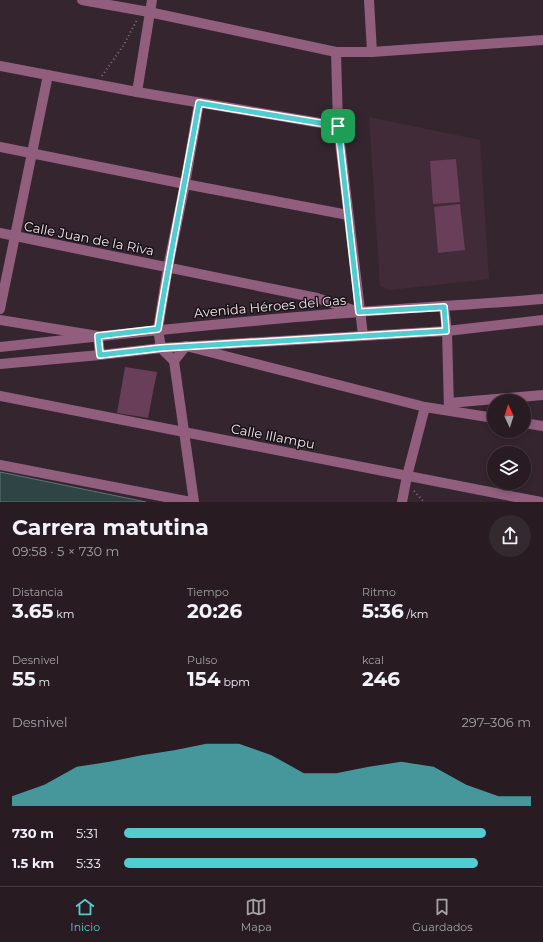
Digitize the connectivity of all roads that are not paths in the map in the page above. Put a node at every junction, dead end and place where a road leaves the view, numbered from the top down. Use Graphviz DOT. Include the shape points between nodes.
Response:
graph roads {
  1 [pos="82,0"];
  2 [pos="152,0"];
  3 [pos="368,0"];
  4 [pos="149,12"];
  5 [pos="543,40"];
  6 [pos="336,52"];
  7 [pos="372,52"];
  8 [pos="0,66"];
  9 [pos="48,75"];
  10 [pos="136,92"];
  11 [pos="199,103"];
  12 [pos="338,126"];
  13 [pos="0,147"];
  14 [pos="32,154"];
  15 [pos="185,184"];
  16 [pos="348,215"];
  17 [pos="0,233"];
  18 [pos="16,236"];
  19 [pos="168,267"];
  20 [pos="543,299"];
  21 [pos="444,307"];
  22 [pos="0,309"];
  23 [pos="359,312"];
  24 [pos="0,320"];
  25 [pos="543,320"];
  26 [pos="158,329"];
  27 [pos="446,331"];
  28 [pos="363,335"];
  29 [pos="98,336"];
  30 [pos="186,346"];
  31 [pos="0,347"];
  32 [pos="161,348"];
  33 [pos="100,355"];
  34 [pos="174,361"];
  35 [pos="0,364"];
  36 [pos="543,395"];
  37 [pos="0,396"];
  38 [pos="425,407"];
  39 [pos="449,407"];
  40 [pos="487,416"];
  41 [pos="531,424"];
  42 [pos="543,426"];
  43 [pos="185,432"];
  44 [pos="0,465"];
  45 [pos="407,476"];
  46 [pos="193,502"];
  47 [pos="402,502"];
  48 [pos="541,502"];
  1 -- 4 [label="street"];
  2 -- 4 [label="street"];
  3 -- 7 [label="street"];
  4 -- 6 [label="street"];
  4 -- 10 [label="street"];
  5 -- 7 [label="street"];
  6 -- 7 [label="street"];
  6 -- 12 [label="street"];
  8 -- 9 [label="street"];
  9 -- 10 [label="street"];
  9 -- 14 [label="street"];
  10 -- 11 [label="street"];
  11 -- 12 [label="street"];
  11 -- 15 [label="street"];
  12 -- 16 [label="street"];
  13 -- 14 [label="street"];
  14 -- 15 [label="street"];
  14 -- 18 [label="street"];
  15 -- 16 [label="street"];
  15 -- 19 [label="street"];
  16 -- 23 [label="street"];
  17 -- 18 [label="street, Calle Juan de la Riva"];
  18 -- 19 [label="street, Calle Juan de la Riva"];
  18 -- 22 [label="street"];
  19 -- 23 [label="street, Calle Juan de la Riva" via="317,298"];
  19 -- 26 [label="street"];
  20 -- 21 [label="street, Avenida Héroes del Gas"];
  21 -- 23 [label="street, Avenida Héroes del Gas"];
  21 -- 27 [label="street"];
  23 -- 26 [label="street, Avenida Héroes del Gas"];
  23 -- 28 [label="street"];
  24 -- 29 [label="street"];
  25 -- 27 [label="street"];
  26 -- 29 [label="street, Avenida Héroes del Gas"];
  26 -- 32 [label="street"];
  27 -- 28 [label="street"];
  27 -- 39 [label="street"];
  28 -- 30 [label="street"];
  29 -- 31 [label="street, Avenida Héroes del Gas"];
  29 -- 33 [label="street"];
  30 -- 32 [label="street"];
  30 -- 34 [label="street"];
  30 -- 38 [label="street"];
  32 -- 33 [label="street"];
  32 -- 34 [label="street"];
  33 -- 35 [label="street"];
  34 -- 43 [label="street"];
  36 -- 39 [label="street"];
  37 -- 43 [label="street, Calle Illampu"];
  38 -- 39 [label="street"];
  38 -- 45 [label="street"];
  39 -- 40 [label="street"];
  41 -- 42 [label="street"];
  43 -- 45 [label="street, Calle Illampu"];
  43 -- 46 [label="street"];
  44 -- 46 [label="street"];
  45 -- 47 [label="street"];
  45 -- 48 [label="street, Calle Illampu"];
}
